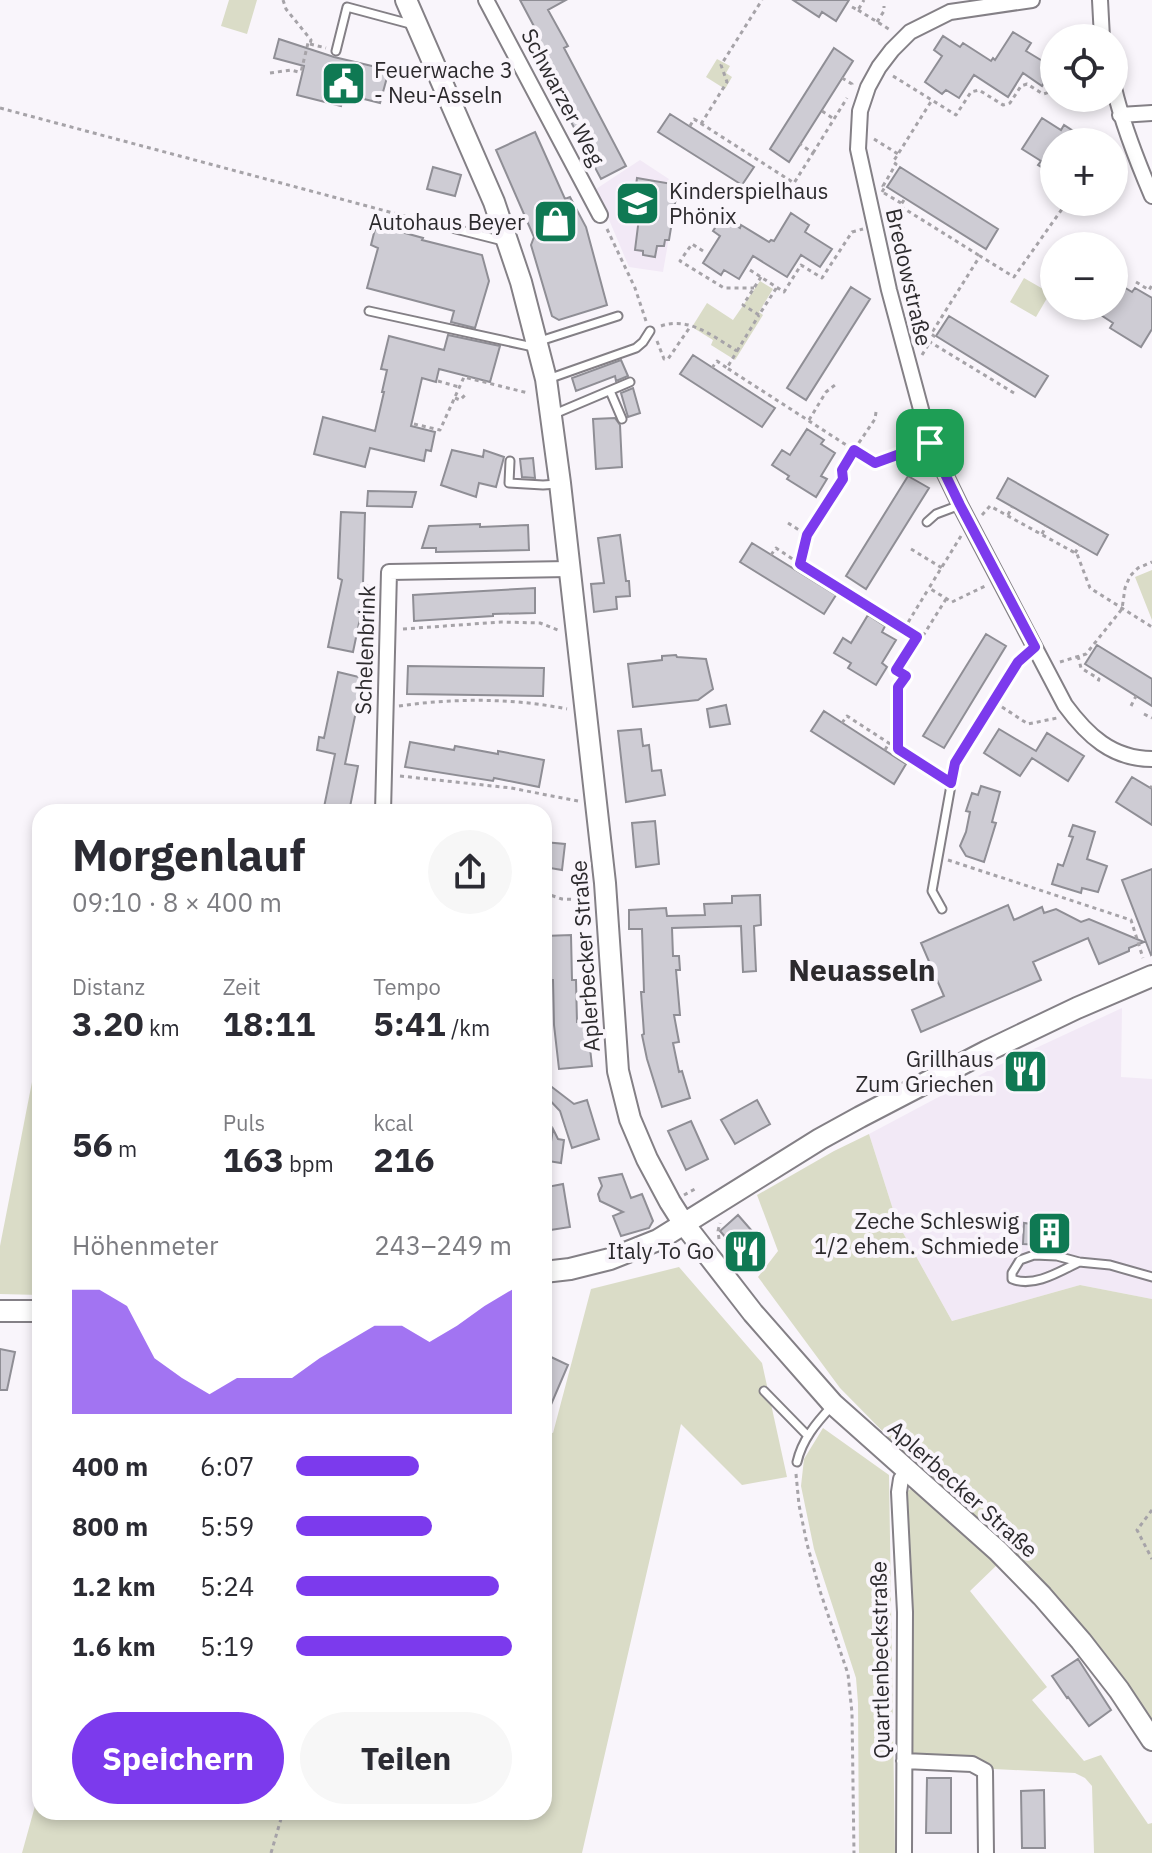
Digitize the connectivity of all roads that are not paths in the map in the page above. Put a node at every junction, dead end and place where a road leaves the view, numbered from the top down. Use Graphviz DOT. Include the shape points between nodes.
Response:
graph roads {
  1 [pos="406,0"];
  2 [pos="486,0"];
  3 [pos="1032,0"];
  4 [pos="1100,0"];
  5 [pos="1101,24"];
  6 [pos="417,26"];
  7 [pos="336,51"];
  8 [pos="1119,112"];
  9 [pos="1152,113"];
  10 [pos="1120,115"];
  11 [pos="1152,196"];
  12 [pos="600,215"];
  13 [pos="424,221"];
  14 [pos="508,242"];
  15 [pos="369,311"];
  16 [pos="618,316"];
  17 [pos="653,330"];
  18 [pos="538,345"];
  19 [pos="546,379"];
  20 [pos="630,382"];
  21 [pos="610,391"];
  22 [pos="550,416"];
  23 [pos="622,419"];
  24 [pos="510,461"];
  25 [pos="560,483"];
  26 [pos="960,505"];
  27 [pos="927,522"];
  28 [pos="569,569"];
  29 [pos="1035,647"];
  30 [pos="1152,759"];
  31 [pos="383,804"];
  32 [pos="942,909"];
  33 [pos="1148,967"];
  34 [pos="684,1224"];
  35 [pos="1079,1262"];
  36 [pos="552,1271"];
  37 [pos="1152,1277"];
  38 [pos="0,1311"];
  39 [pos="32,1311"];
  40 [pos="764,1391"];
  41 [pos="833,1404"];
  42 [pos="808,1436"];
  43 [pos="797,1462"];
  44 [pos="909,1471"];
  45 [pos="1152,1740"];
  46 [pos="904,1761"];
  47 [pos="904,1853"];
  48 [pos="986,1853"];
  1 -- 6 [label="main road, Aplerbecker Straße"];
  2 -- 12 [label="street, Schwarzer Weg"];
  3 -- 26 [label="street, Bredowstraße" via="950,12 910,32 879,67 860,111 858,149 889,290 930,443"];
  4 -- 5 [label="street"];
  6 -- 7 [label="lane" via="347,7"];
  6 -- 14 [label="main road, Aplerbecker Straße"];
  8 -- 10 [label="street"];
  9 -- 10 [label="street"];
  10 -- 11 [label="street"];
  13 -- 14 [label="lane"];
  14 -- 18 [label="main road, Aplerbecker Straße"];
  15 -- 18 [label="lane"];
  16 -- 18 [label="lane"];
  17 -- 19 [label="lane" via="636,348"];
  18 -- 19 [label="main road, Aplerbecker Straße"];
  19 -- 22 [label="main road, Aplerbecker Straße"];
  20 -- 21 [label="lane"];
  21 -- 22 [label="lane"];
  21 -- 23 [label="lane"];
  22 -- 25 [label="main road, Aplerbecker Straße"];
  24 -- 25 [label="lane" via="509,483"];
  25 -- 28 [label="main road, Aplerbecker Straße"];
  26 -- 27 [label="lane"];
  26 -- 29 [label="street, Bredowstraße"];
  28 -- 31 [label="street, Schelenbrink" via="389,572"];
  28 -- 34 [label="main road, Aplerbecker Straße" via="605,883 618,1071 647,1159"];
  29 -- 30 [label="street, Bredowstraße" via="1080,725 1120,753"];
  29 -- 32 [label="lane" via="1018,662 955,763 932,891"];
  33 -- 34 [label="main road" via="820,1139"];
  34 -- 36 [label="main road" via="624,1254"];
  34 -- 41 [label="main road, Aplerbecker Straße"];
  35 -- 35 [label="lane" via="1034,1255 1020,1260 1012,1279 1026,1283"];
  35 -- 37 [label="lane"];
  38 -- 39 [label="main road"];
  40 -- 42 [label="lane"];
  41 -- 42 [label="lane"];
  41 -- 44 [label="main road, Aplerbecker Straße"];
  42 -- 43 [label="lane"];
  44 -- 45 [label="main road, Aplerbecker Straße" via="1042,1596 1119,1690"];
  44 -- 46 [label="street, Quartlenbeckstraße" via="899,1492"];
  46 -- 47 [label="street, Quartlenbeckstraße"];
  46 -- 48 [label="street" via="972,1764 985,1771"];
}
